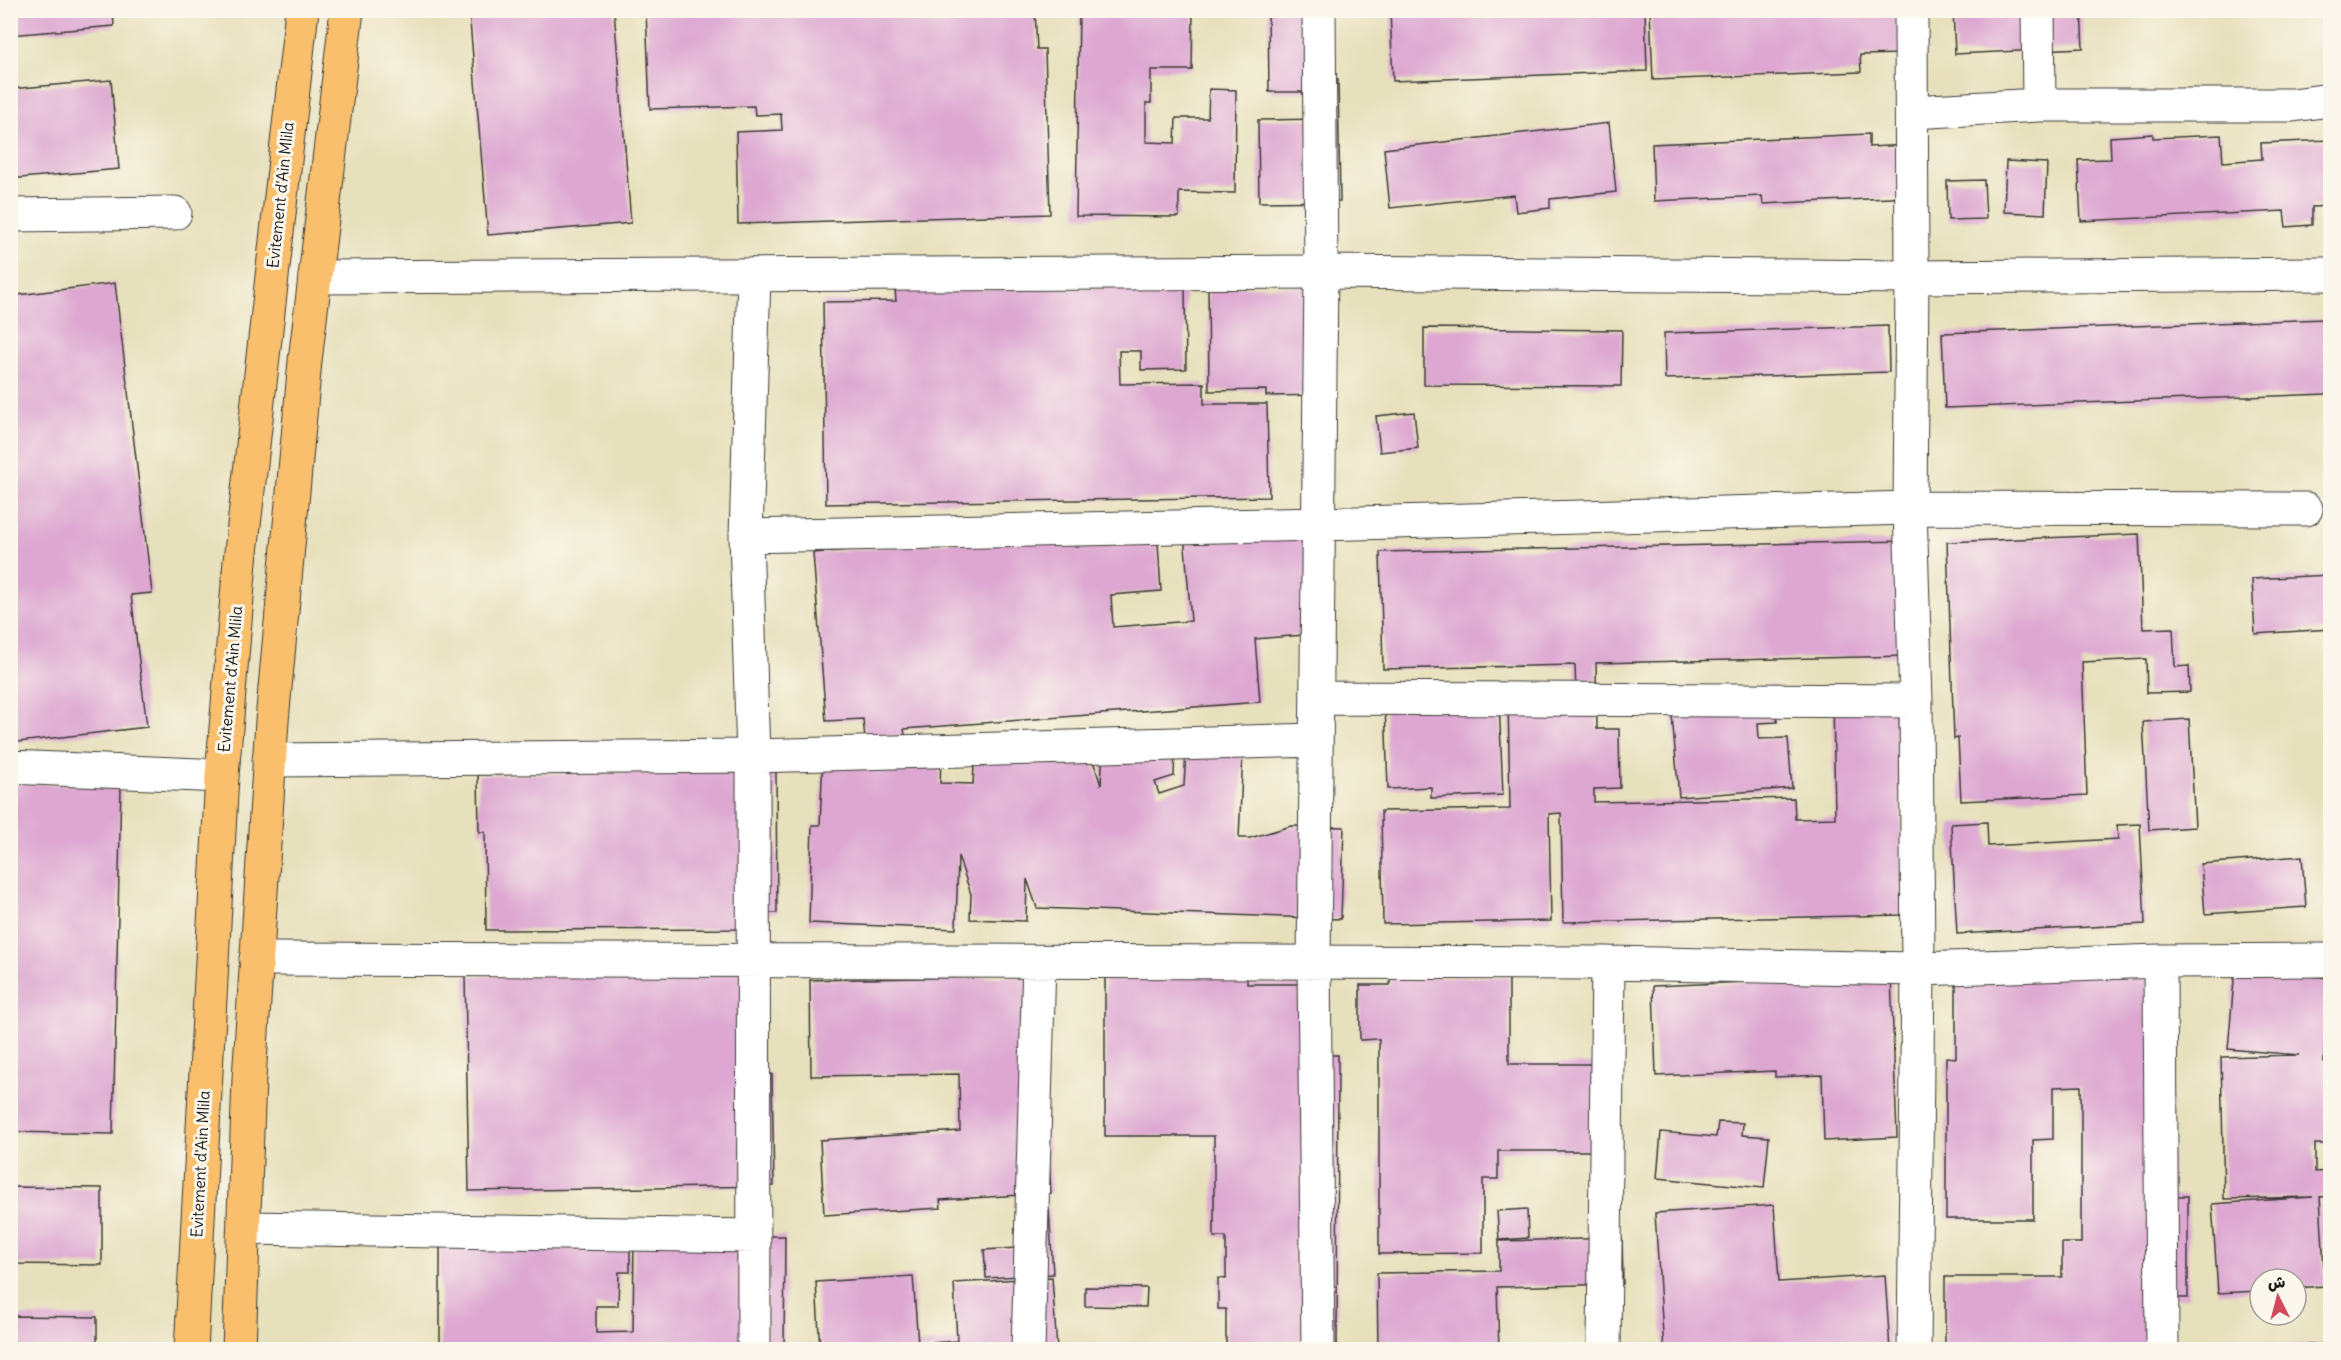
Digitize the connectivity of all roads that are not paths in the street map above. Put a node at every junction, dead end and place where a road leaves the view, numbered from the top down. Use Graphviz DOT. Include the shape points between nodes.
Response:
graph roads {
  1 [pos="302,10"];
  2 [pos="347,10"];
  3 [pos="1319,10"];
  4 [pos="1911,10"];
  5 [pos="2038,10"];
  6 [pos="2331,100"];
  7 [pos="2039,105"];
  8 [pos="1912,112"];
  9 [pos="175,213"];
  10 [pos="10,215"];
  11 [pos="1321,272"];
  12 [pos="2331,274"];
  13 [pos="754,275"];
  14 [pos="315,277"];
  15 [pos="1912,277"];
  16 [pos="1910,508"];
  17 [pos="2306,509"];
  18 [pos="1318,524"];
  19 [pos="747,536"];
  20 [pos="1317,698"];
  21 [pos="1916,701"];
  22 [pos="1316,740"];
  23 [pos="753,756"];
  24 [pos="269,760"];
  25 [pos="10,766"];
  26 [pos="222,776"];
  27 [pos="256,959"];
  28 [pos="2331,960"];
  29 [pos="753,961"];
  30 [pos="2160,961"];
  31 [pos="1039,962"];
  32 [pos="1608,963"];
  33 [pos="1314,964"];
  34 [pos="1918,969"];
  35 [pos="243,1228"];
  36 [pos="753,1236"];
  37 [pos="191,1350"];
  38 [pos="239,1350"];
  39 [pos="754,1350"];
  40 [pos="1028,1350"];
  41 [pos="1318,1350"];
  42 [pos="1604,1350"];
  43 [pos="1914,1350"];
  44 [pos="2162,1350"];
  1 -- 26 [label="highway, Evitement d'Ain Mlila" via="240,561"];
  2 -- 14 [label="highway"];
  3 -- 11 [label="street"];
  4 -- 8 [label="street"];
  5 -- 7 [label="street"];
  6 -- 7 [label="street" via="2293,105"];
  7 -- 8 [label="street"];
  8 -- 15 [label="street"];
  9 -- 10 [label="street"];
  11 -- 13 [label="street"];
  11 -- 15 [label="street"];
  11 -- 18 [label="street"];
  12 -- 15 [label="street"];
  13 -- 14 [label="street"];
  13 -- 19 [label="street"];
  14 -- 24 [label="highway"];
  15 -- 16 [label="street"];
  16 -- 17 [label="street"];
  16 -- 18 [label="street"];
  16 -- 21 [label="street"];
  18 -- 19 [label="street"];
  18 -- 20 [label="street"];
  19 -- 23 [label="street"];
  20 -- 21 [label="street"];
  20 -- 22 [label="street"];
  21 -- 34 [label="street"];
  22 -- 23 [label="street"];
  22 -- 33 [label="street"];
  23 -- 24 [label="street"];
  23 -- 29 [label="street"];
  24 -- 27 [label="highway"];
  25 -- 26 [label="street"];
  26 -- 37 [label="highway, Evitement d'Ain Mlila"];
  27 -- 29 [label="street"];
  27 -- 35 [label="highway"];
  28 -- 30 [label="street"];
  29 -- 31 [label="street"];
  29 -- 36 [label="street"];
  30 -- 34 [label="street"];
  30 -- 44 [label="street"];
  31 -- 33 [label="street"];
  31 -- 40 [label="street"];
  32 -- 33 [label="street"];
  32 -- 34 [label="street"];
  32 -- 42 [label="street"];
  33 -- 41 [label="street"];
  34 -- 43 [label="street"];
  35 -- 36 [label="street"];
  35 -- 38 [label="highway"];
  36 -- 39 [label="street"];
}
